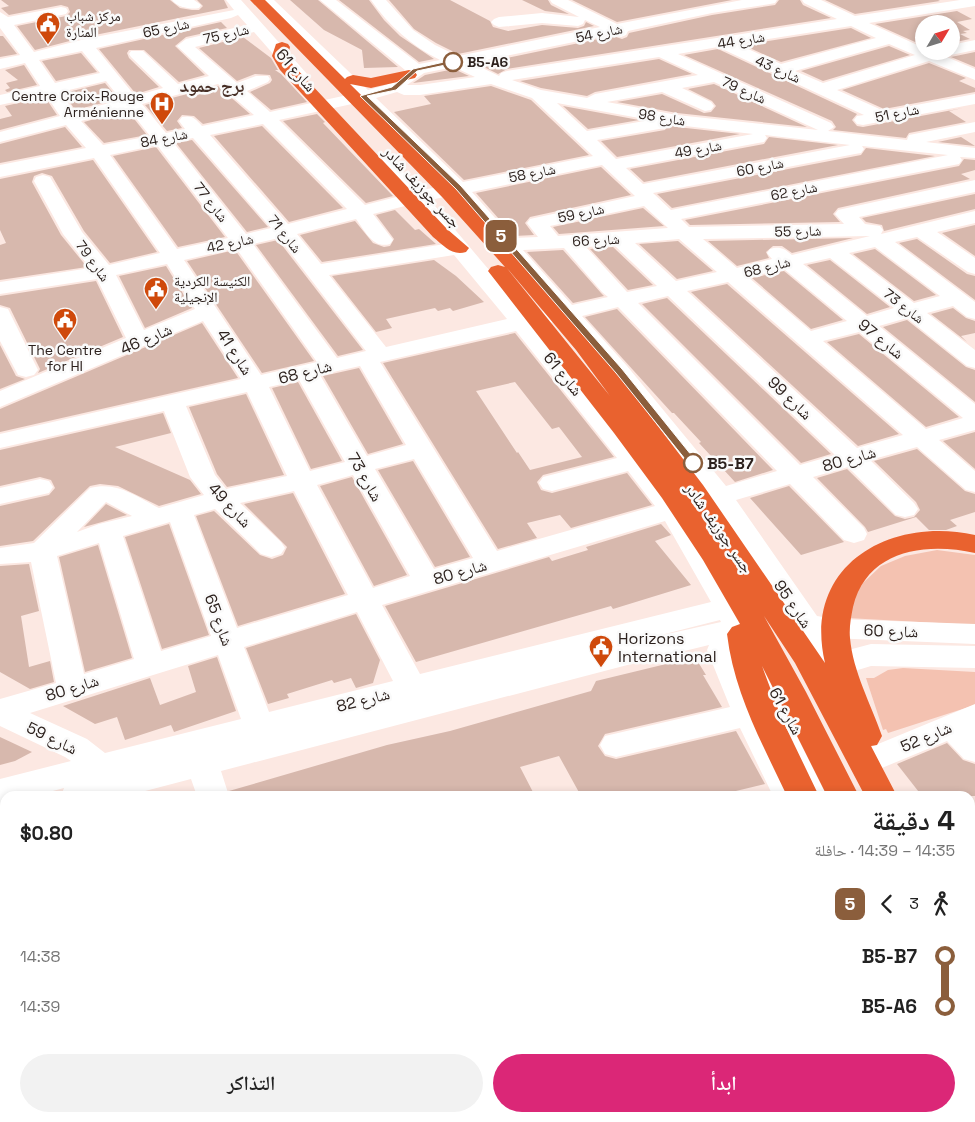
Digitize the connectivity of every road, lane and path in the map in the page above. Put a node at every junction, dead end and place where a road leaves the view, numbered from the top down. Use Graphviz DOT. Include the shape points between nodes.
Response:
graph roads {
  1 [pos="327,0"];
  2 [pos="378,0"];
  3 [pos="390,0"];
  4 [pos="557,0"];
  5 [pos="692,0"];
  6 [pos="770,0"];
  7 [pos="809,0"];
  8 [pos="194,2"];
  9 [pos="975,2"];
  10 [pos="956,5"];
  11 [pos="255,6"];
  12 [pos="60,11"];
  13 [pos="166,11"];
  14 [pos="914,12"];
  15 [pos="2,14"];
  16 [pos="728,14"];
  17 [pos="919,15"];
  18 [pos="975,16"];
  19 [pos="585,20"];
  20 [pos="855,21"];
  21 [pos="499,22"];
  22 [pos="675,22"];
  23 [pos="618,31"];
  24 [pos="915,32"];
  25 [pos="566,33"];
  26 [pos="770,35"];
  27 [pos="36,36"];
  28 [pos="889,38"];
  29 [pos="17,39"];
  30 [pos="0,42"];
  31 [pos="721,43"];
  32 [pos="85,44"];
  33 [pos="975,45"];
  34 [pos="791,46"];
  35 [pos="282,47"];
  36 [pos="960,48"];
  37 [pos="915,50"];
  38 [pos="663,52"];
  39 [pos="137,54"];
  40 [pos="836,54"];
  41 [pos="509,55"];
  42 [pos="29,57"];
  43 [pos="755,59"];
  44 [pos="915,59"];
  45 [pos="940,60"];
  46 [pos="464,62"];
  47 [pos="0,64"];
  48 [pos="721,68"];
  49 [pos="779,70"];
  50 [pos="878,72"];
  51 [pos="972,72"];
  52 [pos="108,76"];
  53 [pos="350,76"];
  54 [pos="221,78"];
  55 [pos="410,78"];
  56 [pos="499,78"];
  57 [pos="262,79"];
  58 [pos="536,85"];
  59 [pos="664,86"];
  60 [pos="50,89"];
  61 [pos="822,89"];
  62 [pos="235,90"];
  63 [pos="176,91"];
  64 [pos="365,98"];
  65 [pos="595,99"];
  66 [pos="975,99"];
  67 [pos="0,100"];
  68 [pos="131,103"];
  69 [pos="0,106"];
  70 [pos="327,106"];
  71 [pos="705,106"];
  72 [pos="881,116"];
  73 [pos="70,118"];
  74 [pos="267,118"];
  75 [pos="676,120"];
  76 [pos="191,124"];
  77 [pos="975,127"];
  78 [pos="822,128"];
  79 [pos="17,132"];
  80 [pos="784,133"];
  81 [pos="0,137"];
  82 [pos="584,137"];
  83 [pos="160,139"];
  84 [pos="880,141"];
  85 [pos="912,143"];
  86 [pos="975,147"];
  87 [pos="98,151"];
  88 [pos="975,154"];
  89 [pos="609,162"];
  90 [pos="920,166"];
  91 [pos="0,171"];
  92 [pos="39,172"];
  93 [pos="458,188"];
  94 [pos="970,191"];
  95 [pos="645,195"];
  96 [pos="417,197"];
  97 [pos="361,212"];
  98 [pos="668,216"];
  99 [pos="972,221"];
  100 [pos="860,230"];
  101 [pos="284,231"];
  102 [pos="752,231"];
  103 [pos="917,231"];
  104 [pos="684,233"];
  105 [pos="619,239"];
  106 [pos="382,240"];
  107 [pos="879,240"];
  108 [pos="240,241"];
  109 [pos="561,242"];
  110 [pos="508,244"];
  111 [pos="459,248"];
  112 [pos="834,251"];
  113 [pos="171,256"];
  114 [pos="787,262"];
  115 [pos="975,268"];
  116 [pos="315,271"];
  117 [pos="104,272"];
  118 [pos="732,275"];
  119 [pos="0,288"];
  120 [pos="672,289"];
  121 [pos="957,298"];
  122 [pos="624,300"];
  123 [pos="910,310"];
  124 [pos="209,311"];
  125 [pos="568,312"];
  126 [pos="975,312"];
  127 [pos="0,314"];
  128 [pos="522,323"];
  129 [pos="861,324"];
  130 [pos="807,339"];
  131 [pos="139,342"];
  132 [pos="374,356"];
  133 [pos="975,361"];
  134 [pos="331,365"];
  135 [pos="26,370"];
  136 [pos="306,372"];
  137 [pos="256,383"];
  138 [pos="0,400"];
  139 [pos="172,403"];
  140 [pos="975,416"];
  141 [pos="975,422"];
  142 [pos="922,438"];
  143 [pos="0,441"];
  144 [pos="422,449"];
  145 [pos="853,458"];
  146 [pos="634,462"];
  147 [pos="359,467"];
  148 [pos="796,474"];
  149 [pos="302,481"];
  150 [pos="552,483"];
  151 [pos="975,484"];
  152 [pos="40,487"];
  153 [pos="0,496"];
  154 [pos="720,496"];
  155 [pos="220,499"];
  156 [pos="905,509"];
  157 [pos="672,510"];
  158 [pos="168,515"];
  159 [pos="108,530"];
  160 [pos="854,534"];
  161 [pos="975,544"];
  162 [pos="271,548"];
  163 [pos="42,551"];
  164 [pos="3,556"];
  165 [pos="490,563"];
  166 [pos="427,581"];
  167 [pos="365,602"];
  168 [pos="808,625"];
  169 [pos="738,630"];
  170 [pos="975,634"];
  171 [pos="226,642"];
  172 [pos="630,643"];
  173 [pos="975,657"];
  174 [pos="151,665"];
  175 [pos="831,669"];
  176 [pos="72,688"];
  177 [pos="412,688"];
  178 [pos="0,712"];
  179 [pos="749,714"];
  180 [pos="964,721"];
  181 [pos="259,727"];
  182 [pos="616,745"];
  183 [pos="975,750"];
  184 [pos="877,758"];
  185 [pos="203,764"];
  186 [pos="95,787"];
  187 [pos="19,791"];
  188 [pos="211,791"];
  189 [pos="786,791"];
  190 [pos="801,791"];
  191 [pos="824,791"];
  192 [pos="840,791"];
  193 [pos="883,791"];
  194 [pos="884,791"];
  195 [pos="884,791"];
  1 -- 55 [label="street"];
  2 -- 46 [label="street, شارع 98" via="408,33"];
  3 -- 46 [label="street" via="418,30"];
  4 -- 19 [label="street"];
  5 -- 16 [label="street"];
  6 -- 16 [label="street, شارع 54"];
  7 -- 20 [label="street"];
  8 -- 13 [label="street"];
  9 -- 10 [label="street, شارع 44"];
  10 -- 14 [label="street, شارع 44"];
  10 -- 18 [label="street"];
  11 -- 32 [label="street, شارع 65"];
  11 -- 35 [label="highway, جسر جوزيف شادر"];
  11 -- 53 [label="highway"];
  11 -- 54 [label="street, شارع 75" via="184,46"];
  11 -- 64 [label="street, شارع 95"];
  11 -- 70 [label="street, شارع 61"];
  11 -- 193 [label="highway, جسر جوزيف شادر" via="450,194 584,345 694,491 807,656"];
  12 -- 15 [label="street"];
  14 -- 17 [label="street"];
  14 -- 20 [label="street, شارع 44"];
  15 -- 29 [label="street, شارع 41"];
  16 -- 22 [label="street, شارع 54"];
  16 -- 23 [label="street, شارع 54"];
  16 -- 26 [label="street"];
  19 -- 21 [label="street" via="536,18"];
  19 -- 23 [label="street"];
  19 -- 25 [label="street" via="586,28"];
  20 -- 26 [label="street, شارع 44"];
  20 -- 28 [label="street"];
  22 -- 23 [label="street, شارع 54"];
  22 -- 31 [label="street, شارع 43"];
  23 -- 38 [label="street"];
  23 -- 41 [label="street, شارع 54"];
  23 -- 46 [label="street, شارع 54"];
  24 -- 28 [label="street"];
  26 -- 31 [label="street, شارع 44"];
  26 -- 34 [label="street"];
  27 -- 29 [label="street"];
  28 -- 37 [label="street"];
  28 -- 40 [label="street"];
  29 -- 30 [label="street"];
  29 -- 42 [label="street, شارع 41"];
  31 -- 38 [label="street, شارع 44"];
  31 -- 43 [label="street, شارع 43"];
  32 -- 42 [label="street, شارع 65"];
  32 -- 52 [label="street, شارع 77"];
  33 -- 36 [label="street"];
  35 -- 111 [label="highway" via="280,56 286,67 440,233"];
  35 -- 192 [label="highway, جسر جوزيف شادر" via="386,147 486,256 671,492 743,606"];
  38 -- 48 [label="street, شارع 79" via="695,68"];
  38 -- 58 [label="street, شارع 44"];
  39 -- 63 [label="street"];
  40 -- 49 [label="street"];
  40 -- 50 [label="street"];
  41 -- 46 [label="street, شارع 54"];
  41 -- 58 [label="street"];
  42 -- 47 [label="street, شارع 65"];
  42 -- 60 [label="street, شارع 41"];
  43 -- 48 [label="street"];
  43 -- 49 [label="street, شارع 43"];
  44 -- 50 [label="street"];
  45 -- 51 [label="street"];
  46 -- 55 [label="street"];
  46 -- 55 [label="street"];
  46 -- 56 [label="street, شارع 98"];
  48 -- 59 [label="street"];
  48 -- 78 [label="street, شارع 79"];
  49 -- 61 [label="street, شارع 43"];
  50 -- 61 [label="street"];
  52 -- 60 [label="street"];
  52 -- 68 [label="street, شارع 77"];
  53 -- 55 [label="highway" via="371,83"];
  53 -- 64 [label="highway"];
  54 -- 62 [label="street, شارع 75"];
  54 -- 63 [label="street"];
  55 -- 56 [label="street" via="420,90"];
  55 -- 64 [label="street, شارع 84"];
  56 -- 58 [label="street, شارع 98"];
  57 -- 62 [label="street"];
  58 -- 65 [label="street, شارع 98"];
  58 -- 75 [label="street, شارع 98"];
  58 -- 82 [label="street"];
  59 -- 65 [label="street"];
  59 -- 71 [label="street"];
  60 -- 67 [label="street"];
  60 -- 73 [label="street, شارع 41"];
  61 -- 72 [label="street, شارع 43"];
  62 -- 74 [label="street, شارع 75"];
  63 -- 68 [label="street"];
  64 -- 70 [label="street, شارع 84"];
  64 -- 93 [label="street, شارع 95"];
  65 -- 78 [label="street, شارع 98" via="693,115"];
  66 -- 72 [label="street, شارع 51"];
  68 -- 73 [label="street"];
  68 -- 83 [label="street, شارع 77"];
  69 -- 79 [label="street, شارع 79"];
  70 -- 74 [label="street, شارع 84"];
  70 -- 96 [label="street, شارع 61"];
  72 -- 78 [label="street, شارع 51"];
  73 -- 79 [label="street"];
  73 -- 87 [label="street, شارع 41"];
  74 -- 76 [label="street, شارع 84"];
  74 -- 97 [label="street"];
  75 -- 80 [label="street, شارع 98"];
  75 -- 82 [label="street"];
  76 -- 83 [label="street, شارع 84"];
  76 -- 101 [label="street, شارع 71"];
  77 -- 85 [label="street"];
  78 -- 84 [label="street, شارع 98"];
  79 -- 81 [label="street"];
  79 -- 92 [label="street, شارع 79"];
  80 -- 84 [label="street, شارع 98"];
  80 -- 89 [label="street, شارع 49"];
  82 -- 89 [label="street"];
  83 -- 87 [label="street, شارع 84"];
  83 -- 108 [label="street, شارع 77"];
  84 -- 85 [label="street, شارع 98"];
  84 -- 90 [label="street, شارع 51"];
  84 -- 95 [label="street, شارع 60"];
  85 -- 86 [label="street, شارع 98"];
  85 -- 88 [label="street, شارع 98"];
  87 -- 92 [label="street, شارع 84"];
  87 -- 113 [label="street, شارع 41"];
  88 -- 90 [label="street, شارع 62"];
  89 -- 93 [label="street, شارع 58"];
  89 -- 95 [label="street"];
  90 -- 94 [label="street, شارع 51"];
  90 -- 98 [label="street, شارع 62"];
  91 -- 92 [label="street, شارع 84"];
  92 -- 117 [label="street, شارع 79" via="73,234"];
  93 -- 96 [label="street, شارع 42"];
  93 -- 110 [label="street, شارع 95"];
  94 -- 100 [label="street" via="845,214"];
  95 -- 98 [label="street"];
  95 -- 109 [label="street, شارع 59" via="537,223"];
  96 -- 97 [label="street, شارع 42"];
  96 -- 111 [label="street, شارع 61"];
  97 -- 101 [label="street, شارع 42"];
  97 -- 106 [label="street"];
  98 -- 104 [label="street"];
  99 -- 103 [label="street, شارع 68"];
  100 -- 102 [label="street, شارع 55"];
  100 -- 103 [label="street, شارع 55"];
  101 -- 108 [label="street, شارع 42"];
  101 -- 116 [label="street, شارع 71"];
  102 -- 104 [label="street, شارع 55"];
  102 -- 114 [label="street, شارع 97"];
  103 -- 107 [label="street, شارع 68"];
  103 -- 115 [label="street"];
  104 -- 105 [label="street, شارع 66"];
  104 -- 118 [label="street"];
  105 -- 109 [label="street, شارع 66"];
  105 -- 120 [label="street, شارع 99"];
  107 -- 112 [label="street, شارع 68"];
  107 -- 121 [label="street"];
  108 -- 113 [label="street, شارع 42"];
  108 -- 134 [label="street, شارع 77"];
  109 -- 110 [label="street, شارع 66"];
  109 -- 122 [label="street"];
  110 -- 125 [label="street, شارع 95"];
  111 -- 116 [label="street"];
  111 -- 128 [label="street, شارع 61"];
  112 -- 114 [label="street, شارع 68"];
  112 -- 123 [label="street, شارع 73"];
  113 -- 117 [label="street, شارع 42"];
  113 -- 124 [label="street, شارع 41"];
  114 -- 118 [label="street, شارع 68"];
  114 -- 129 [label="street, شارع 97"];
  116 -- 132 [label="street, شارع 71"];
  117 -- 119 [label="street, شارع 42"];
  117 -- 131 [label="street, شارع 79"];
  118 -- 120 [label="street, شارع 68"];
  118 -- 130 [label="street"];
  120 -- 122 [label="street, شارع 68"];
  120 -- 145 [label="street, شارع 99"];
  121 -- 123 [label="street"];
  121 -- 126 [label="street"];
  122 -- 125 [label="street, شارع 68"];
  122 -- 148 [label="street"];
  123 -- 129 [label="street"];
  123 -- 133 [label="street, شارع 73"];
  124 -- 131 [label="street, شارع 46"];
  124 -- 137 [label="street, شارع 41"];
  125 -- 128 [label="street, شارع 68"];
  125 -- 154 [label="street, شارع 95"];
  127 -- 135 [label="street"];
  128 -- 132 [label="street, شارع 68"];
  128 -- 146 [label="street, شارع 61"];
  129 -- 130 [label="street"];
  129 -- 140 [label="street, شارع 97"];
  130 -- 142 [label="street"];
  131 -- 138 [label="street, شارع 46"];
  132 -- 134 [label="street, شارع 68"];
  132 -- 144 [label="street, شارع 71"];
  134 -- 136 [label="street, شارع 68"];
  136 -- 137 [label="street, شارع 68"];
  136 -- 147 [label="street, شارع 73"];
  137 -- 139 [label="street, شارع 68"];
  137 -- 149 [label="street, شارع 41"];
  139 -- 143 [label="street, شارع 68"];
  139 -- 155 [label="street, شارع 49" via="204,477"];
  141 -- 142 [label="street, شارع 80"];
  142 -- 145 [label="street, شارع 80"];
  142 -- 151 [label="street"];
  144 -- 147 [label="street"];
  144 -- 165 [label="street, شارع 71"];
  145 -- 148 [label="street, شارع 80"];
  145 -- 156 [label="street, شارع 99"];
  146 -- 150 [label="street"];
  146 -- 157 [label="street, شارع 61"];
  147 -- 149 [label="street"];
  147 -- 166 [label="street, شارع 73"];
  148 -- 154 [label="street, شارع 80"];
  148 -- 160 [label="street"];
  149 -- 155 [label="street"];
  149 -- 167 [label="street, شارع 41"];
  152 -- 153 [label="street"];
  154 -- 157 [label="street, شارع 80"];
  154 -- 168 [label="street, شارع 95"];
  155 -- 158 [label="street"];
  155 -- 162 [label="street, شارع 49"];
  157 -- 165 [label="street, شارع 80"];
  157 -- 169 [label="street, شارع 61"];
  158 -- 159 [label="street"];
  158 -- 163 [label="street" via="108,493 99,494"];
  158 -- 171 [label="street, شارع 65"];
  159 -- 163 [label="street"];
  159 -- 174 [label="street"];
  161 -- 194 [label="highway" via="933,540 901,545 871,559 846,586 835,637 845,677"];
  163 -- 164 [label="street"];
  163 -- 176 [label="street"];
  165 -- 166 [label="street, شارع 80"];
  166 -- 167 [label="street, شارع 80"];
  167 -- 171 [label="street, شارع 80"];
  167 -- 177 [label="street, شارع 41"];
  168 -- 170 [label="street, شارع 60" via="835,629"];
  168 -- 175 [label="street, شارع 95"];
  169 -- 172 [label="street, شارع 82"];
  169 -- 179 [label="street" via="726,638 722,650"];
  169 -- 190 [label="highway" via="763,712"];
  169 -- 191 [label="street, شارع 61" via="798,730"];
  171 -- 174 [label="street, شارع 80"];
  171 -- 181 [label="street, شارع 65"];
  172 -- 177 [label="street, شارع 82"];
  172 -- 185 [label="street, شارع 82"];
  173 -- 175 [label="street, شارع 60" via="871,654"];
  174 -- 176 [label="street, شارع 80"];
  175 -- 184 [label="street, شارع 95"];
  176 -- 178 [label="street, شارع 80"];
  177 -- 181 [label="street, شارع 82"];
  178 -- 186 [label="street, شارع 59" via="76,748"];
  179 -- 182 [label="street"];
  179 -- 189 [label="street"];
  180 -- 183 [label="street"];
  180 -- 184 [label="street, شارع 52"];
  181 -- 186 [label="street, شارع 82"];
  184 -- 195 [label="street, شارع 95"];
  185 -- 186 [label="street, شارع 82"];
  185 -- 188 [label="street"];
  186 -- 187 [label="street, شارع 82"];
}
